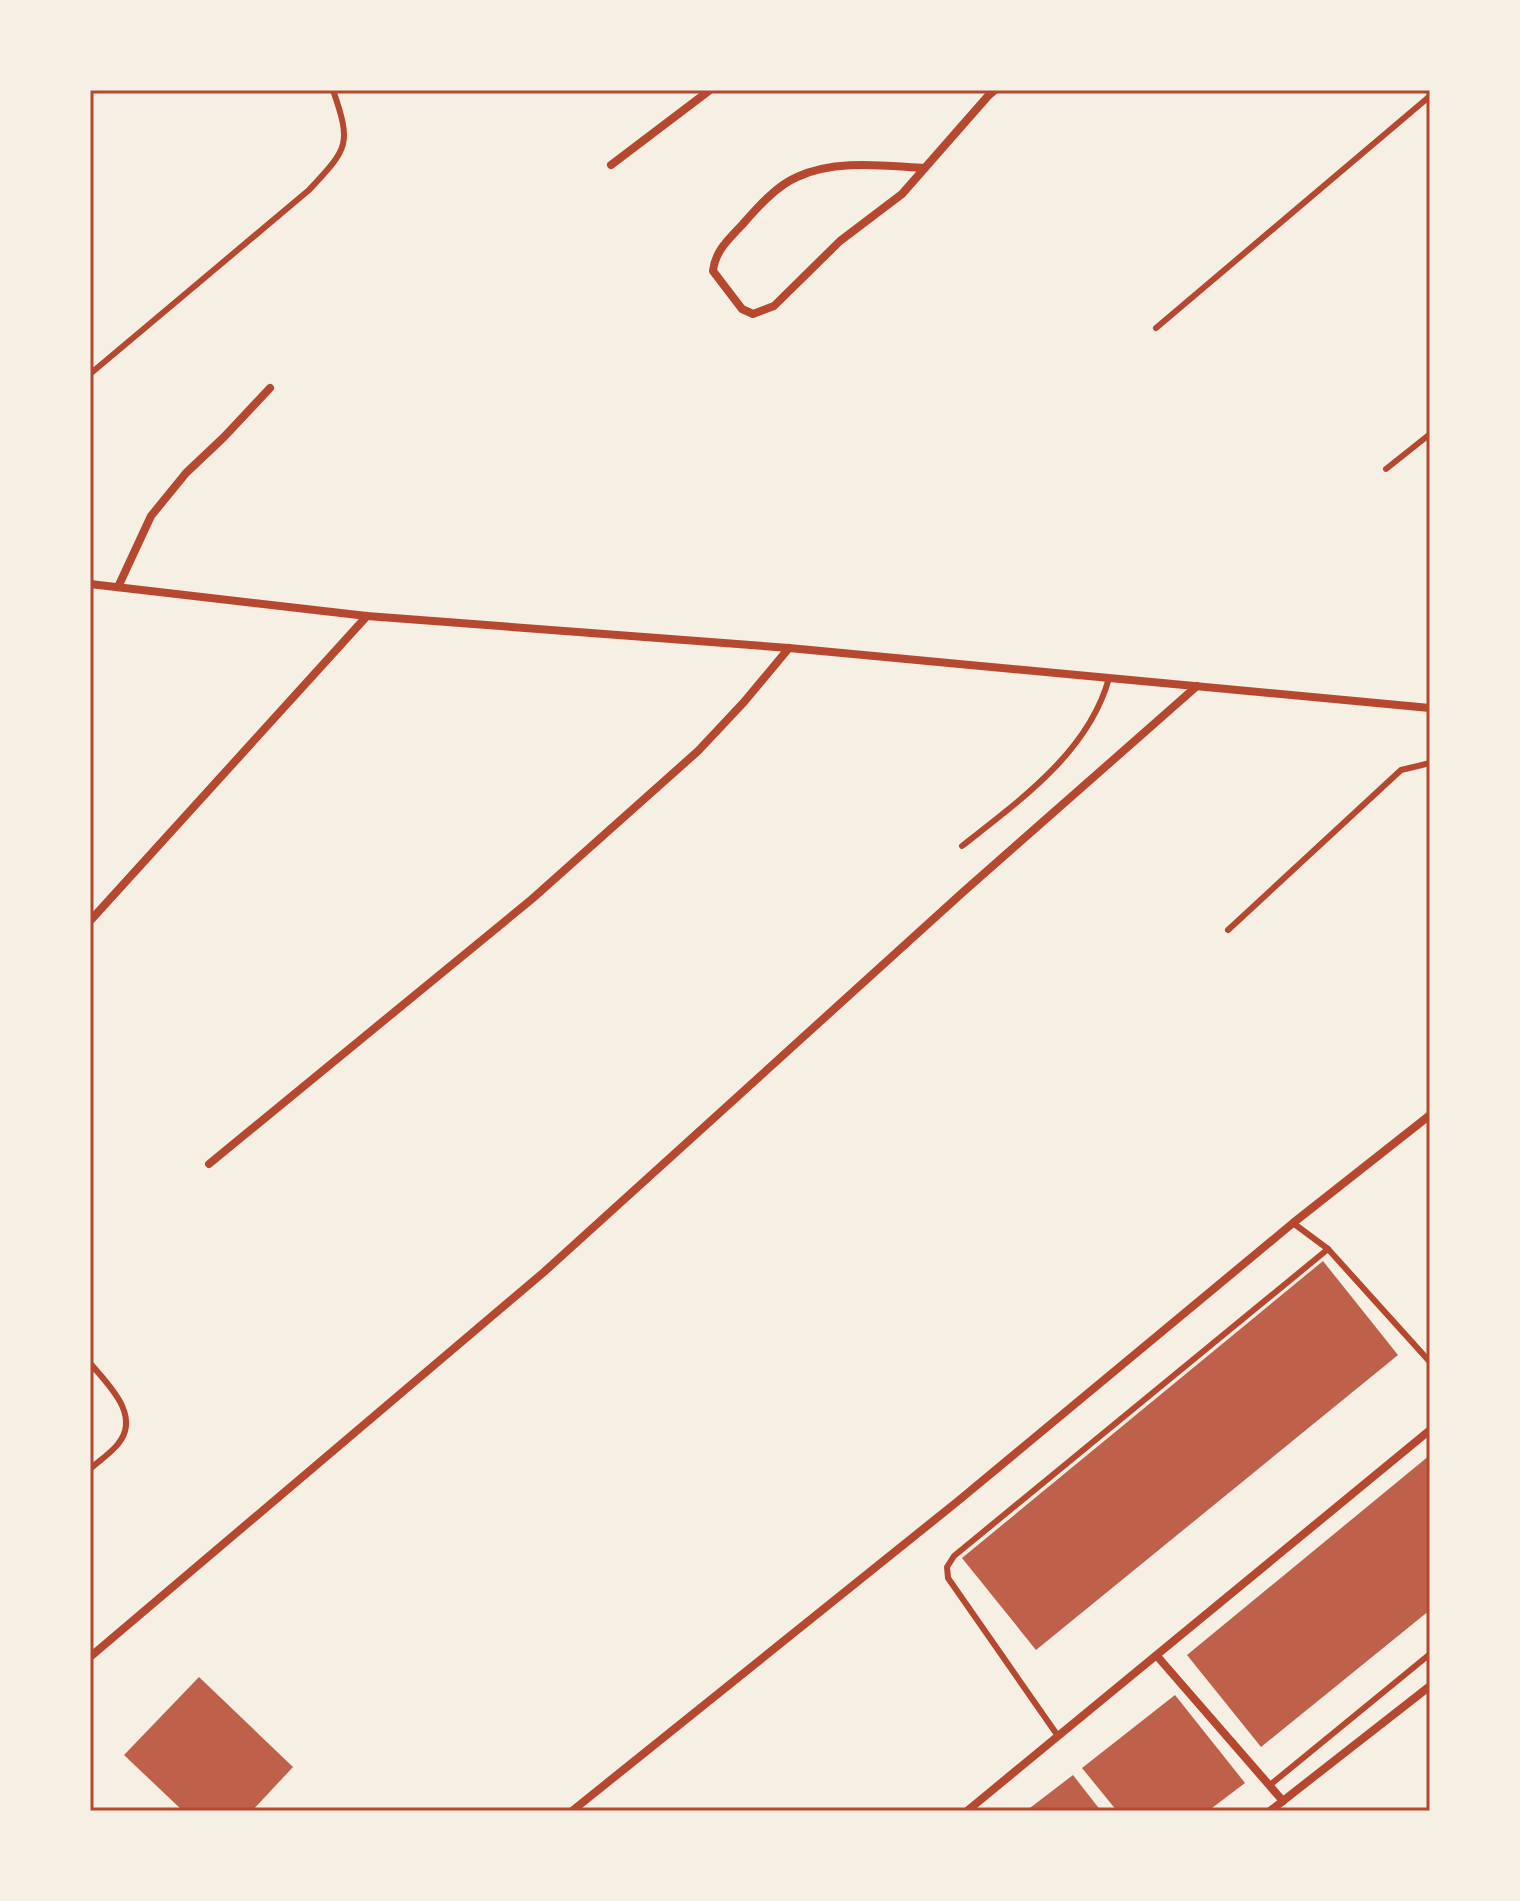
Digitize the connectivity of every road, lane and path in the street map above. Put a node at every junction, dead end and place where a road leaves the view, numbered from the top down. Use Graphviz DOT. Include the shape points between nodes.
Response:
graph roads {
  1 [pos="333,90"];
  2 [pos="710,90"];
  3 [pos="995,90"];
  4 [pos="1430,96"];
  5 [pos="611,165"];
  6 [pos="925,168"];
  7 [pos="1156,328"];
  8 [pos="90,374"];
  9 [pos="270,388"];
  10 [pos="1430,434"];
  11 [pos="1386,469"];
  12 [pos="90,584"];
  13 [pos="118,587"];
  14 [pos="367,616"];
  15 [pos="789,648"];
  16 [pos="1109,678"];
  17 [pos="1197,686"];
  18 [pos="1430,708"];
  19 [pos="1430,763"];
  20 [pos="962,846"];
  21 [pos="90,921"];
  22 [pos="1228,930"];
  23 [pos="1430,1115"];
  24 [pos="209,1164"];
  25 [pos="1293,1223"];
  26 [pos="1328,1249"];
  27 [pos="1430,1362"];
  28 [pos="90,1363"];
  29 [pos="1430,1430"];
  30 [pos="90,1469"];
  31 [pos="1430,1654"];
  32 [pos="1157,1656"];
  33 [pos="90,1657"];
  34 [pos="1430,1686"];
  35 [pos="1058,1736"];
  36 [pos="1270,1785"];
  37 [pos="1283,1801"];
  38 [pos="572,1811"];
  39 [pos="967,1811"];
  40 [pos="1270,1811"];
  1 -- 8 [label="lane" via="345,141 339,158 309,190"];
  2 -- 5 [label="street"];
  3 -- 6 [label="street"];
  4 -- 7 [label="lane"];
  6 -- 6 [label="street" via="828,168 796,177 760,205 719,250 713,271 742,309 763,312 840,241 902,194"];
  9 -- 13 [label="street" via="151,516"];
  10 -- 11 [label="lane"];
  12 -- 13 [label="street"];
  13 -- 14 [label="street"];
  14 -- 15 [label="street"];
  14 -- 21 [label="street"];
  15 -- 16 [label="street"];
  15 -- 24 [label="street" via="698,751 556,878"];
  16 -- 17 [label="street"];
  16 -- 20 [label="lane" via="1103,699 1074,745 1032,790"];
  17 -- 18 [label="street"];
  17 -- 33 [label="street" via="544,1272"];
  19 -- 22 [label="lane" via="1401,770"];
  23 -- 25 [label="street"];
  25 -- 26 [label="lane"];
  25 -- 38 [label="street"];
  26 -- 27 [label="lane"];
  26 -- 35 [label="lane" via="947,1567 948,1578"];
  28 -- 30 [label="lane" via="123,1405 126,1422 117,1446"];
  29 -- 32 [label="street"];
  31 -- 36 [label="lane"];
  32 -- 35 [label="street"];
  32 -- 36 [label="street"];
  34 -- 37 [label="street"];
  35 -- 39 [label="street"];
  36 -- 37 [label="street"];
  37 -- 40 [label="street"];
}
